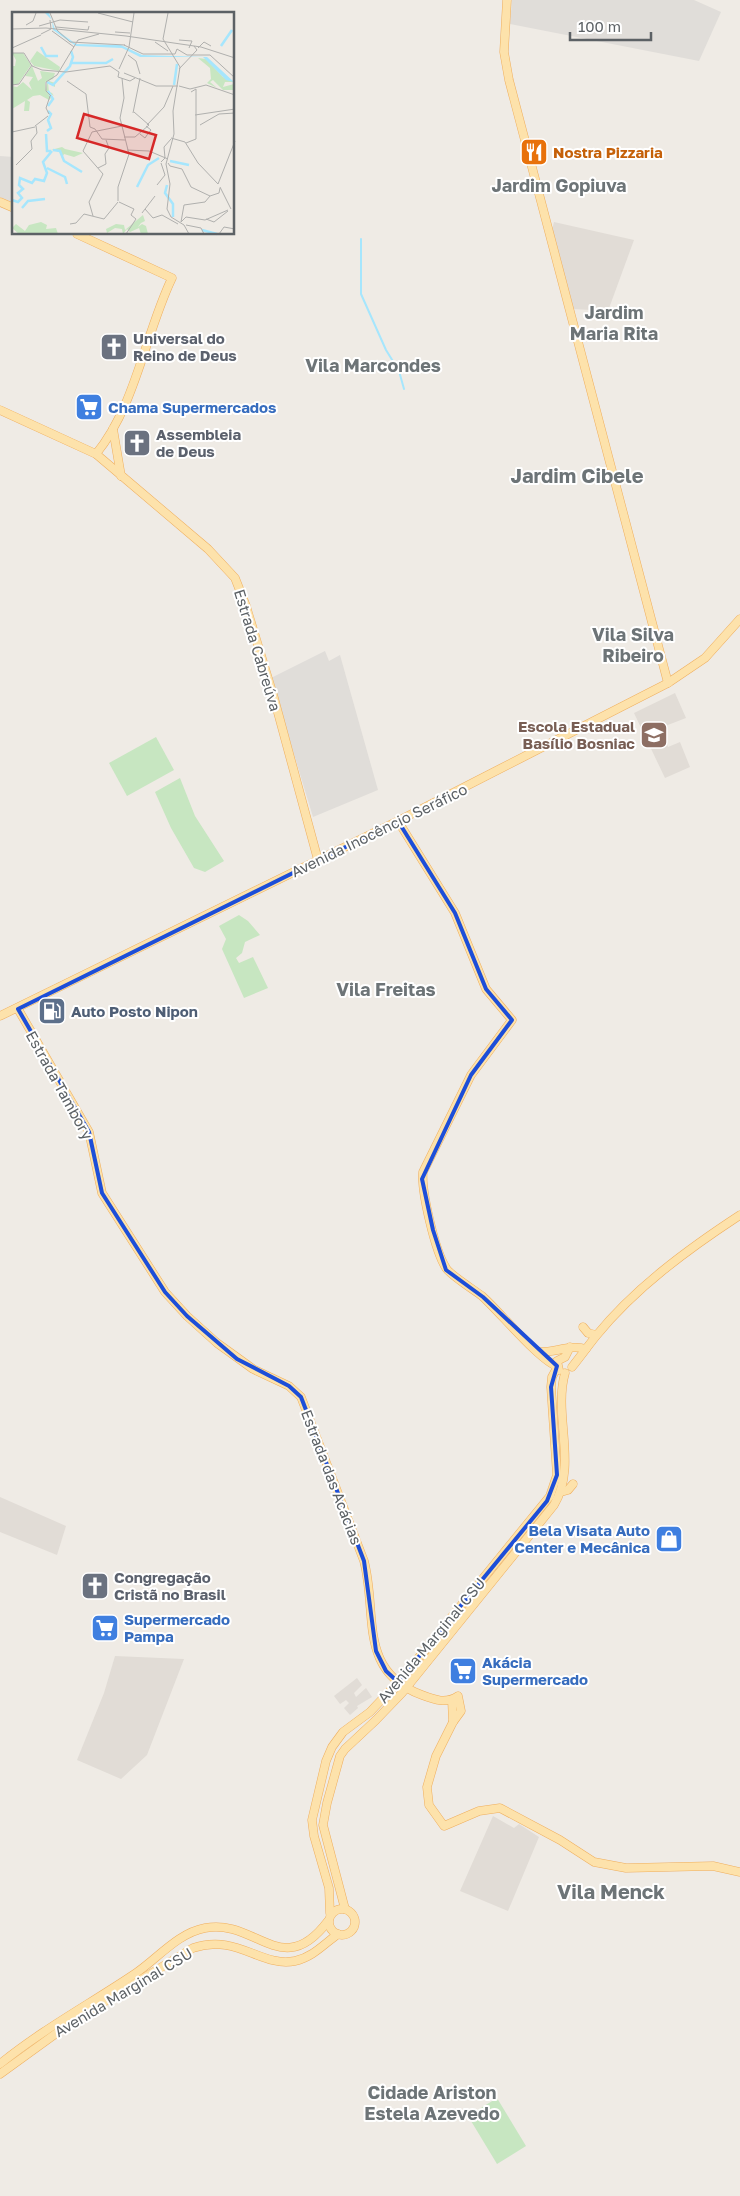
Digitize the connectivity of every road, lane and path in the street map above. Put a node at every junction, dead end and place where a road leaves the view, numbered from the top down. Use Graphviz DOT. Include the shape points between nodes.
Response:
graph roads {
  1 [pos="507,0"];
  2 [pos="0,202"];
  3 [pos="12,207"];
  4 [pos="79,235"];
  5 [pos="0,410"];
  6 [pos="113,429"];
  7 [pos="96,454"];
  8 [pos="121,476"];
  9 [pos="740,618"];
  10 [pos="668,684"];
  11 [pos="398,821"];
  12 [pos="318,860"];
  13 [pos="18,1009"];
  14 [pos="0,1016"];
  15 [pos="102,1193"];
  16 [pos="117,1215"];
  17 [pos="740,1215"];
  18 [pos="107,1216"];
  19 [pos="583,1328"];
  20 [pos="596,1335"];
  21 [pos="570,1347"];
  22 [pos="586,1350"];
  23 [pos="538,1352"];
  24 [pos="555,1352"];
  25 [pos="564,1357"];
  26 [pos="572,1366"];
  27 [pos="557,1367"];
  28 [pos="565,1373"];
  29 [pos="573,1484"];
  30 [pos="561,1492"];
  31 [pos="482,1586"];
  32 [pos="398,1682"];
  33 [pos="406,1688"];
  34 [pos="370,1712"];
  35 [pos="376,1720"];
  36 [pos="740,1872"];
  37 [pos="345,1909"];
  38 [pos="329,1917"];
  39 [pos="338,1934"];
  40 [pos="0,2064"];
  41 [pos="0,2074"];
  1 -- 10 [label="main road" via="504,52 509,80"];
  2 -- 3 [label="main road"];
  4 -- 6 [label="main road" via="172,278"];
  5 -- 7 [label="main road, Estrada Cabreúva"];
  6 -- 7 [label="main road"];
  6 -- 8 [label="main road"];
  7 -- 8 [label="main road, Estrada Cabreúva"];
  8 -- 12 [label="main road, Estrada Cabreúva" via="208,549 235,578 274,698"];
  9 -- 10 [label="main road, Avenida Inocêncio Seráfico" via="705,658"];
  10 -- 11 [label="main road, Avenida Inocêncio Seráfico"];
  11 -- 12 [label="main road, Avenida Inocêncio Seráfico"];
  11 -- 23 [label="main road" via="455,913 486,989 512,1020 471,1075 423,1172 432,1230 446,1270 483,1297"];
  12 -- 13 [label="main road, Avenida Inocêncio Seráfico"];
  13 -- 14 [label="main road, Avenida Inocêncio Seráfico"];
  13 -- 15 [label="main road, Estrada Tambory" via="89,1132"];
  15 -- 16 [label="main road, Estrada das Acácias"];
  16 -- 18 [label="main road"];
  16 -- 32 [label="main road, Estrada das Acácias" via="166,1292 187,1316 238,1359 289,1386 301,1397 364,1561 376,1651 386,1671"];
  17 -- 20 [label="main road" via="654,1278"];
  19 -- 20 [label="main road"];
  20 -- 22 [label="main road"];
  21 -- 22 [label="main road"];
  21 -- 24 [label="main road"];
  21 -- 25 [label="main road"];
  22 -- 26 [label="main road"];
  23 -- 24 [label="main road"];
  23 -- 27 [label="main road"];
  24 -- 25 [label="main road"];
  25 -- 26 [label="main road"];
  25 -- 27 [label="main road" via="557,1361"];
  26 -- 28 [label="main road"];
  27 -- 28 [label="main road"];
  27 -- 31 [label="main road, Avenida Marginal CSU" via="551,1387 557,1466 554,1489"];
  28 -- 30 [label="main road, Avenida Marginal CSU"];
  29 -- 30 [label="main road"];
  30 -- 31 [label="main road, Avenida Marginal CSU"];
  31 -- 32 [label="main road, Avenida Marginal CSU"];
  31 -- 33 [label="main road, Avenida Marginal CSU"];
  32 -- 33 [label="main road, Estrada das Acácias"];
  32 -- 34 [label="main road, Avenida Marginal CSU"];
  33 -- 35 [label="main road, Avenida Marginal CSU"];
  33 -- 36 [label="main road, Estrada das Acácias" via="436,1700 455,1698 461,1711 436,1756 427,1787 429,1805 444,1826 480,1811 500,1808 594,1862 626,1868 714,1866"];
  34 -- 35 [label="main road"];
  34 -- 38 [label="main road, Avenida Marginal CSU" via="344,1732 332,1747 315,1800 313,1829 329,1888"];
  35 -- 37 [label="main road, Avenida Marginal CSU" via="340,1756 324,1815 325,1833"];
  37 -- 38 [label="main road"];
  37 -- 39 [label="main road" via="354,1916 355,1924 350,1932"];
  38 -- 39 [label="main road" via="332,1930"];
  38 -- 40 [label="main road, Avenida Marginal CSU" via="310,1940 288,1948 276,1947 226,1927 204,1928 189,1933 137,1972 46,2028"];
  39 -- 41 [label="main road, Avenida Marginal CSU" via="312,1954 294,1961 275,1959 231,1945 213,1943 193,1948 70,2024"];
}
